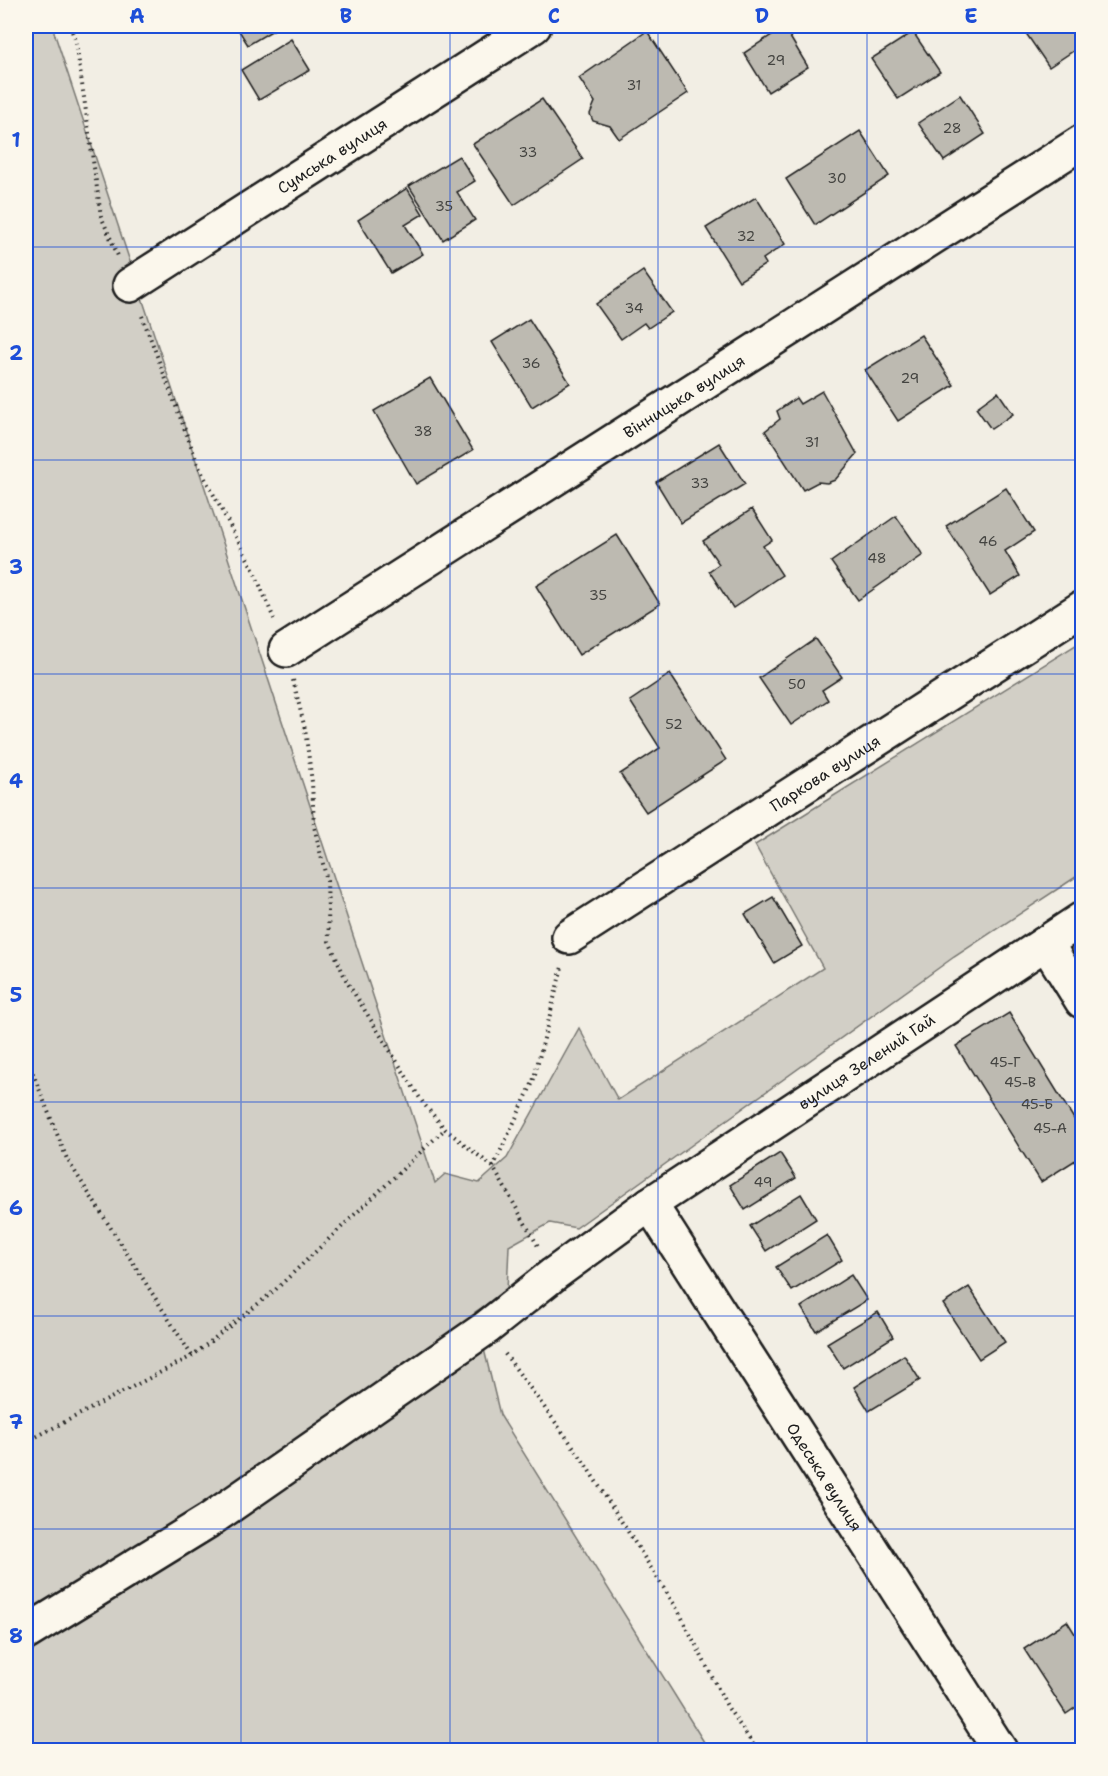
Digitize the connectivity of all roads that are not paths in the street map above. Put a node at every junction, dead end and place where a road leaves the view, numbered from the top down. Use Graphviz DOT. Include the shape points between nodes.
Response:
graph roads {
  1 [pos="534,26"];
  2 [pos="1083,142"];
  3 [pos="130,285"];
  4 [pos="1083,608"];
  5 [pos="286,650"];
  6 [pos="1083,919"];
  7 [pos="569,937"];
  8 [pos="1046,943"];
  9 [pos="1083,1001"];
  10 [pos="650,1204"];
  11 [pos="26,1633"];
  12 [pos="1000,1750"];
  1 -- 3 [label="street, Сумська вулиця"];
  2 -- 5 [label="street, Вінницька вулиця"];
  4 -- 7 [label="street, Паркова вулиця"];
  6 -- 8 [label="street, вулиця Зелений Гай"];
  8 -- 9 [label="street"];
  8 -- 10 [label="street, вулиця Зелений Гай"];
  10 -- 11 [label="street, вулиця Зелений Гай" via="486,1329 208,1521"];
  10 -- 12 [label="street, Одеська вулиця"];
}
